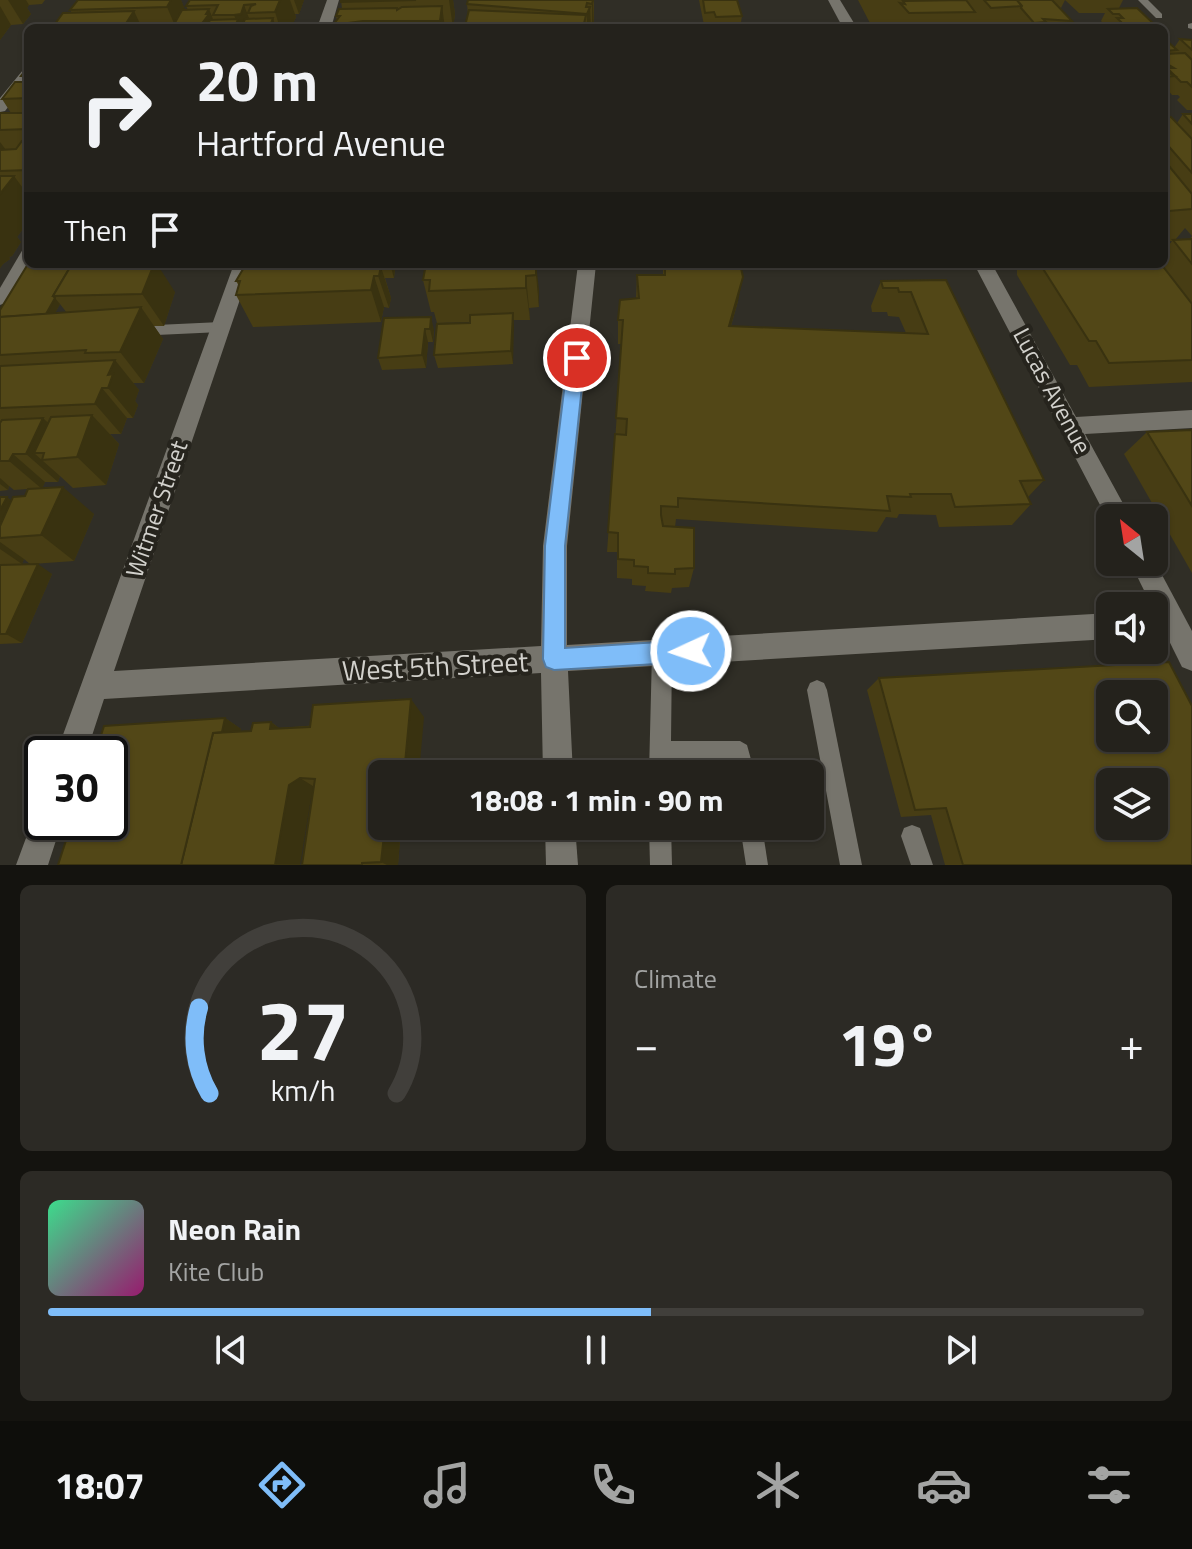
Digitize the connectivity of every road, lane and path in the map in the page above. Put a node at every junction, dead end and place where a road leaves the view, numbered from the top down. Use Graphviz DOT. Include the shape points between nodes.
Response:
graph roads {
  1 [pos="333,0"];
  2 [pos="834,0"];
  3 [pos="1143,0"];
  4 [pos="1159,16"];
  5 [pos="325,24"];
  6 [pos="848,24"];
  7 [pos="24,78"];
  8 [pos="0,108"];
  9 [pos="24,259"];
  10 [pos="242,268"];
  11 [pos="587,268"];
  12 [pos="985,268"];
  13 [pos="0,300"];
  14 [pos="221,327"];
  15 [pos="115,332"];
  16 [pos="1192,419"];
  17 [pos="1072,426"];
  18 [pos="1112,504"];
  19 [pos="1096,627"];
  20 [pos="1168,629"];
  21 [pos="662,653"];
  22 [pos="1192,658"];
  23 [pos="554,659"];
  24 [pos="95,686"];
  25 [pos="817,690"];
  26 [pos="77,736"];
  27 [pos="660,752"];
  28 [pos="558,760"];
  29 [pos="660,760"];
  30 [pos="741,760"];
  31 [pos="912,836"];
  32 [pos="41,840"];
  33 [pos="561,840"];
  34 [pos="660,840"];
  35 [pos="753,840"];
  36 [pos="32,865"];
  37 [pos="562,865"];
  38 [pos="661,865"];
  39 [pos="757,865"];
  40 [pos="851,865"];
  41 [pos="922,865"];
  1 -- 5 [label="street"];
  2 -- 6 [label="street"];
  3 -- 4 [label="lane"];
  7 -- 8 [label="street"];
  9 -- 13 [label="lane"];
  10 -- 14 [label="street, Witmer Street"];
  11 -- 23 [label="street" via="555,546"];
  12 -- 17 [label="street, Lucas Avenue"];
  14 -- 15 [label="lane"];
  14 -- 24 [label="street, Witmer Street"];
  16 -- 17 [label="street"];
  17 -- 18 [label="street, Lucas Avenue"];
  19 -- 21 [label="street, West 5th Street"];
  20 -- 22 [label="street"];
  21 -- 23 [label="street, West 5th Street"];
  21 -- 27 [label="lane"];
  23 -- 24 [label="street, West 5th Street"];
  23 -- 28 [label="street"];
  24 -- 26 [label="street, Witmer Street"];
  25 -- 40 [label="lane"];
  27 -- 29 [label="lane"];
  27 -- 30 [label="lane" via="740,752"];
  31 -- 41 [label="lane"];
  32 -- 36 [label="street"];
  33 -- 37 [label="street"];
  34 -- 38 [label="lane"];
  35 -- 39 [label="lane"];
}
